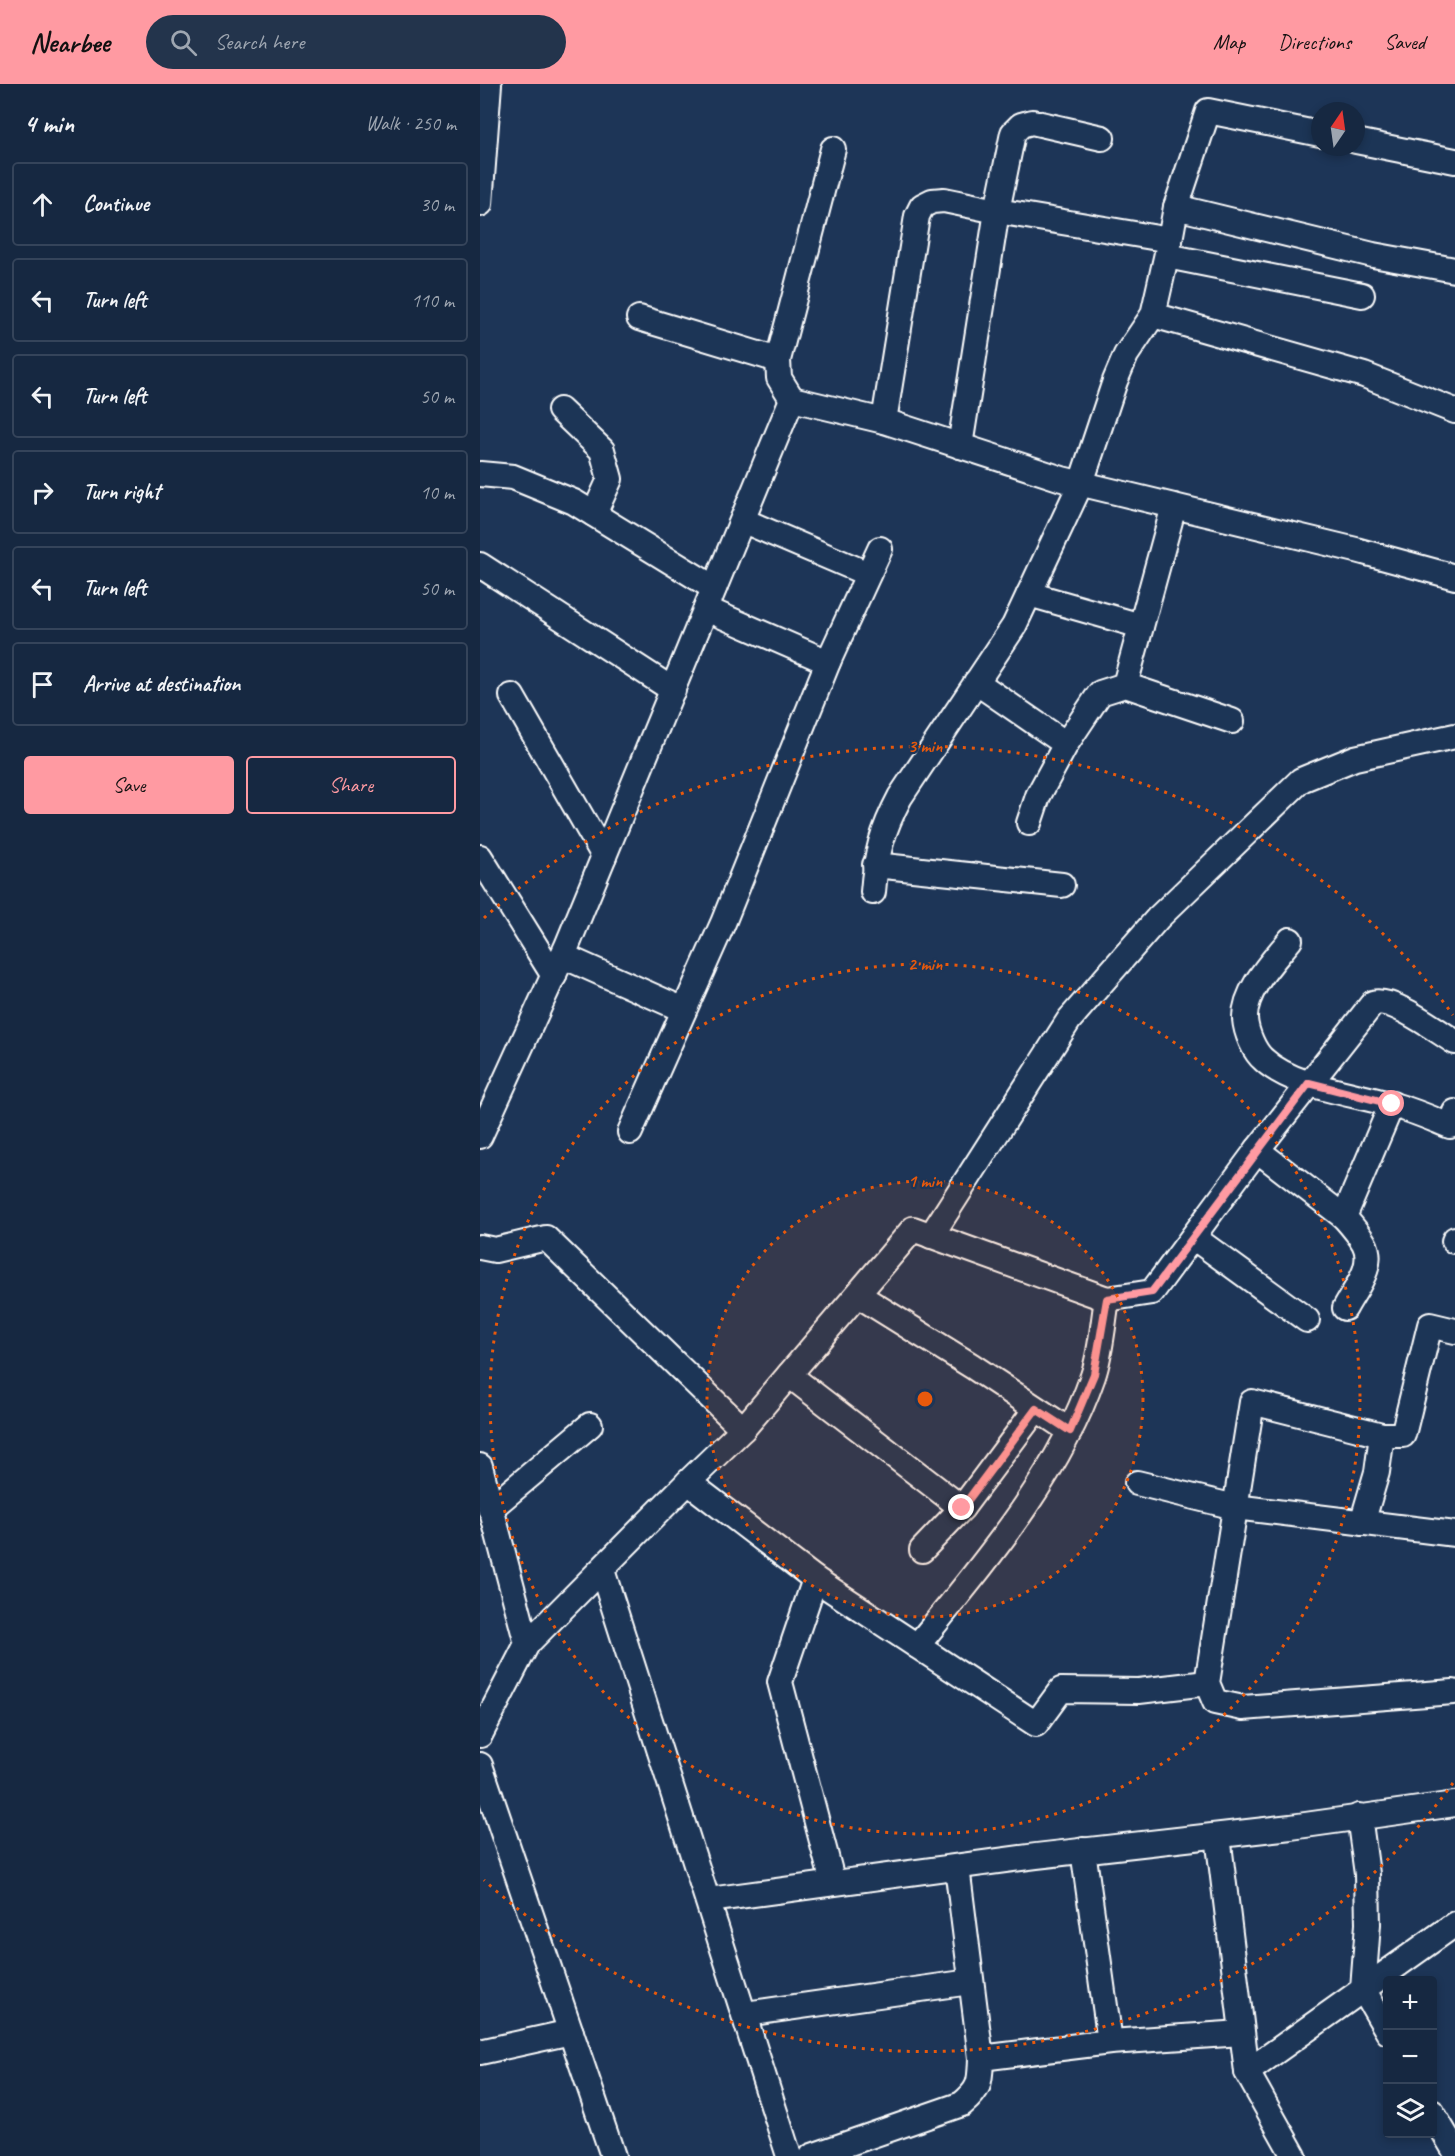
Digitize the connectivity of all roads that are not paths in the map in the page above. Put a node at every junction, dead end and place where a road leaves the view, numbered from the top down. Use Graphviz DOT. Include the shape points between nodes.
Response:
graph roads {
  1 [pos="489,84"];
  2 [pos="1311,132"];
  3 [pos="1102,138"];
  4 [pos="1365,143"];
  5 [pos="833,149"];
  6 [pos="1455,161"];
  7 [pos="480,204"];
  8 [pos="1176,207"];
  9 [pos="997,211"];
  10 [pos="1169,248"];
  11 [pos="1455,270"];
  12 [pos="1362,296"];
  13 [pos="1153,315"];
  14 [pos="639,318"];
  15 [pos="778,360"];
  16 [pos="792,399"];
  17 [pos="560,410"];
  18 [pos="1455,411"];
  19 [pos="884,421"];
  20 [pos="960,446"];
  21 [pos="480,474"];
  22 [pos="1081,483"];
  23 [pos="1174,506"];
  24 [pos="594,514"];
  25 [pos="744,521"];
  26 [pos="880,549"];
  27 [pos="480,565"];
  28 [pos="868,574"];
  29 [pos="1455,577"];
  30 [pos="1029,594"];
  31 [pos="710,598"];
  32 [pos="1141,626"];
  33 [pos="828,662"];
  34 [pos="976,682"];
  35 [pos="1125,685"];
  36 [pos="673,690"];
  37 [pos="512,696"];
  38 [pos="1232,721"];
  39 [pos="1455,736"];
  40 [pos="1066,744"];
  41 [pos="1029,823"];
  42 [pos="604,856"];
  43 [pos="480,857"];
  44 [pos="875,865"];
  45 [pos="1062,885"];
  46 [pos="873,892"];
  47 [pos="1290,940"];
  48 [pos="559,966"];
  49 [pos="684,1010"];
  50 [pos="1455,1041"];
  51 [pos="1309,1083"];
  52 [pos="1392,1104"];
  53 [pos="1453,1122"];
  54 [pos="482,1124"];
  55 [pos="630,1132"];
  56 [pos="1257,1150"];
  57 [pos="1344,1217"];
  58 [pos="931,1236"];
  59 [pos="1193,1237"];
  60 [pos="480,1247"];
  61 [pos="858,1295"];
  62 [pos="1107,1299"];
  63 [pos="1345,1308"];
  64 [pos="1307,1320"];
  65 [pos="1455,1331"];
  66 [pos="789,1375"];
  67 [pos="1036,1409"];
  68 [pos="590,1425"];
  69 [pos="744,1429"];
  70 [pos="1070,1431"];
  71 [pos="1382,1436"];
  72 [pos="480,1466"];
  73 [pos="688,1482"];
  74 [pos="1137,1483"];
  75 [pos="1235,1507"];
  76 [pos="962,1508"];
  77 [pos="490,1509"];
  78 [pos="1362,1523"];
  79 [pos="1455,1534"];
  80 [pos="922,1551"];
  81 [pos="602,1570"];
  82 [pos="815,1580"];
  83 [pos="527,1644"];
  84 [pos="917,1646"];
  85 [pos="1207,1683"];
  86 [pos="1453,1692"];
  87 [pos="480,1735"];
  88 [pos="480,1765"];
  89 [pos="1454,1811"];
  90 [pos="1359,1816"];
  91 [pos="1218,1836"];
  92 [pos="1083,1850"];
  93 [pos="957,1867"];
  94 [pos="833,1883"];
  95 [pos="709,1900"];
  96 [pos="1455,1924"];
  97 [pos="970,1982"];
  98 [pos="1363,1989"];
  99 [pos="745,2014"];
  100 [pos="1387,2030"];
  101 [pos="571,2032"];
  102 [pos="1242,2033"];
  103 [pos="1110,2042"];
  104 [pos="480,2052"];
  105 [pos="981,2058"];
  106 [pos="1247,2072"];
  107 [pos="1437,2120"];
  108 [pos="1455,2151"];
  109 [pos="613,2156"];
  110 [pos="789,2156"];
  111 [pos="812,2156"];
  112 [pos="1294,2156"];
  1 -- 7 [label="street"];
  2 -- 8 [label="street" via="1208,111"];
  3 -- 9 [label="street" via="1032,122 1021,124 1013,133"];
  4 -- 6 [label="street"];
  5 -- 15 [label="street"];
  8 -- 10 [label="street"];
  8 -- 11 [label="street" via="1373,255"];
  9 -- 10 [label="street"];
  9 -- 19 [label="street" via="944,200 922,206 916,216"];
  9 -- 20 [label="street"];
  10 -- 12 [label="street"];
  10 -- 13 [label="street"];
  13 -- 18 [label="street" via="1364,375"];
  13 -- 22 [label="street" via="1126,355"];
  14 -- 15 [label="street"];
  15 -- 16 [label="street" via="779,378"];
  16 -- 19 [label="street"];
  16 -- 25 [label="street"];
  17 -- 24 [label="street" via="602,450 610,479"];
  19 -- 20 [label="street"];
  20 -- 22 [label="street"];
  21 -- 24 [label="street" via="513,477"];
  22 -- 23 [label="street"];
  22 -- 30 [label="street"];
  23 -- 29 [label="street"];
  23 -- 32 [label="street"];
  24 -- 31 [label="street"];
  25 -- 28 [label="street"];
  25 -- 31 [label="street"];
  26 -- 28 [label="street"];
  27 -- 36 [label="street"];
  28 -- 33 [label="street"];
  30 -- 32 [label="street"];
  30 -- 34 [label="street" via="1014,626"];
  31 -- 33 [label="street"];
  31 -- 36 [label="street"];
  32 -- 35 [label="street"];
  33 -- 49 [label="street"];
  34 -- 40 [label="street"];
  34 -- 44 [label="street" via="900,797 882,836"];
  35 -- 38 [label="street"];
  35 -- 40 [label="street" via="1100,693"];
  36 -- 42 [label="street"];
  37 -- 42 [label="street"];
  39 -- 58 [label="street" via="1355,758 1301,780 1158,918 1069,1020"];
  40 -- 41 [label="street" via="1038,796"];
  42 -- 48 [label="street"];
  43 -- 48 [label="street"];
  44 -- 45 [label="street"];
  44 -- 46 [label="street"];
  47 -- 51 [label="street" via="1257,981 1245,1018 1251,1040 1265,1062"];
  48 -- 49 [label="street"];
  48 -- 54 [label="street"];
  49 -- 55 [label="street"];
  50 -- 51 [label="street" via="1394,1005 1379,1001 1373,1003"];
  51 -- 52 [label="street"];
  51 -- 56 [label="street"];
  52 -- 53 [label="street"];
  52 -- 57 [label="street"];
  56 -- 57 [label="street"];
  56 -- 59 [label="street"];
  57 -- 63 [label="street" via="1364,1242 1368,1259"];
  58 -- 61 [label="street" via="913,1229"];
  58 -- 62 [label="street"];
  59 -- 62 [label="street" via="1152,1292"];
  59 -- 64 [label="street"];
  60 -- 69 [label="street" via="495,1250 546,1238"];
  61 -- 66 [label="street"];
  61 -- 67 [label="street"];
  62 -- 70 [label="street" via="1094,1374"];
  65 -- 71 [label="street" via="1430,1325 1403,1436"];
  66 -- 69 [label="street"];
  66 -- 76 [label="street"];
  67 -- 70 [label="street"];
  67 -- 76 [label="street"];
  68 -- 77 [label="street"];
  69 -- 73 [label="street"];
  70 -- 84 [label="street" via="1052,1465 986,1560"];
  71 -- 75 [label="street" via="1252,1402"];
  71 -- 78 [label="street" via="1377,1472"];
  72 -- 77 [label="street"];
  73 -- 81 [label="street"];
  73 -- 82 [label="street"];
  74 -- 75 [label="street"];
  75 -- 78 [label="street"];
  75 -- 85 [label="street"];
  76 -- 80 [label="street"];
  77 -- 83 [label="street"];
  78 -- 79 [label="street"];
  81 -- 83 [label="street"];
  81 -- 95 [label="street"];
  82 -- 84 [label="street"];
  82 -- 94 [label="street" via="780,1682"];
  83 -- 87 [label="street"];
  84 -- 85 [label="street" via="1036,1724 1061,1690 1139,1691"];
  85 -- 86 [label="street" via="1215,1702 1243,1708"];
  88 -- 101 [label="street"];
  89 -- 90 [label="street"];
  90 -- 91 [label="street"];
  90 -- 98 [label="street" via="1368,1924"];
  91 -- 92 [label="street"];
  91 -- 102 [label="street"];
  92 -- 93 [label="street"];
  92 -- 103 [label="street"];
  93 -- 94 [label="street"];
  93 -- 97 [label="street"];
  94 -- 95 [label="street"];
  95 -- 99 [label="street"];
  96 -- 98 [label="street"];
  97 -- 99 [label="street"];
  97 -- 105 [label="street"];
  98 -- 100 [label="street"];
  98 -- 106 [label="street"];
  99 -- 110 [label="street"];
  101 -- 104 [label="street"];
  101 -- 109 [label="street"];
  102 -- 103 [label="street"];
  102 -- 106 [label="street"];
  103 -- 105 [label="street"];
  105 -- 111 [label="street" via="980,2079 974,2094 962,2104"];
  106 -- 112 [label="street"];
  107 -- 108 [label="street"];
}
